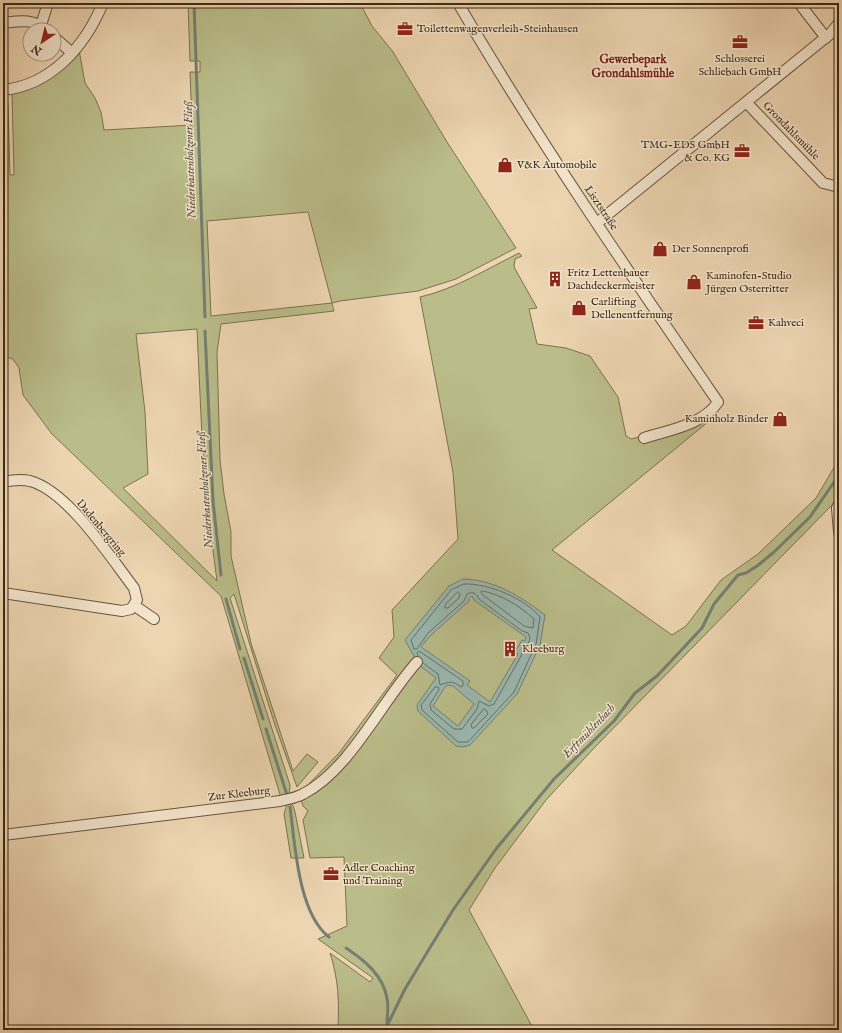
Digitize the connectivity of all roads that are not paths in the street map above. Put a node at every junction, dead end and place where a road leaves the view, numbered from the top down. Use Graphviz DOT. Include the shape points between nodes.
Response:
graph roads {
  1 [pos="48,3"];
  2 [pos="103,3"];
  3 [pos="458,3"];
  4 [pos="798,3"];
  5 [pos="32,22"];
  6 [pos="45,22"];
  7 [pos="3,23"];
  8 [pos="839,24"];
  9 [pos="826,38"];
  10 [pos="62,44"];
  11 [pos="72,53"];
  12 [pos="3,90"];
  13 [pos="746,102"];
  14 [pos="839,187"];
  15 [pos="597,223"];
  16 [pos="644,438"];
  17 [pos="3,482"];
  18 [pos="839,504"];
  19 [pos="839,532"];
  20 [pos="3,592"];
  21 [pos="135,606"];
  22 [pos="154,619"];
  23 [pos="417,662"];
  24 [pos="3,835"];
  1 -- 6 [label="street"];
  2 -- 11 [label="street" via="89,30"];
  3 -- 15 [label="street, Lisztstraße" via="503,79"];
  4 -- 9 [label="street"];
  5 -- 7 [label="street"];
  8 -- 9 [label="street, Grondahlsmühle"];
  9 -- 13 [label="street, Grondahlsmühle"];
  10 -- 11 [label="street"];
  11 -- 12 [label="street" via="54,71 42,78"];
  13 -- 14 [label="street, Grondahlsmühle" via="824,183"];
  13 -- 15 [label="street, Grondahlsmühle"];
  15 -- 16 [label="street, Lisztstraße" via="718,402 710,413 695,421"];
  17 -- 21 [label="street, Dadenbergring" via="31,481 47,489 69,507 134,588 137,596"];
  18 -- 19 [label="street"];
  20 -- 21 [label="street" via="122,611"];
  21 -- 22 [label="street"];
  23 -- 24 [label="street, Zur Kleeburg" via="346,757 323,781 296,797"];
}
